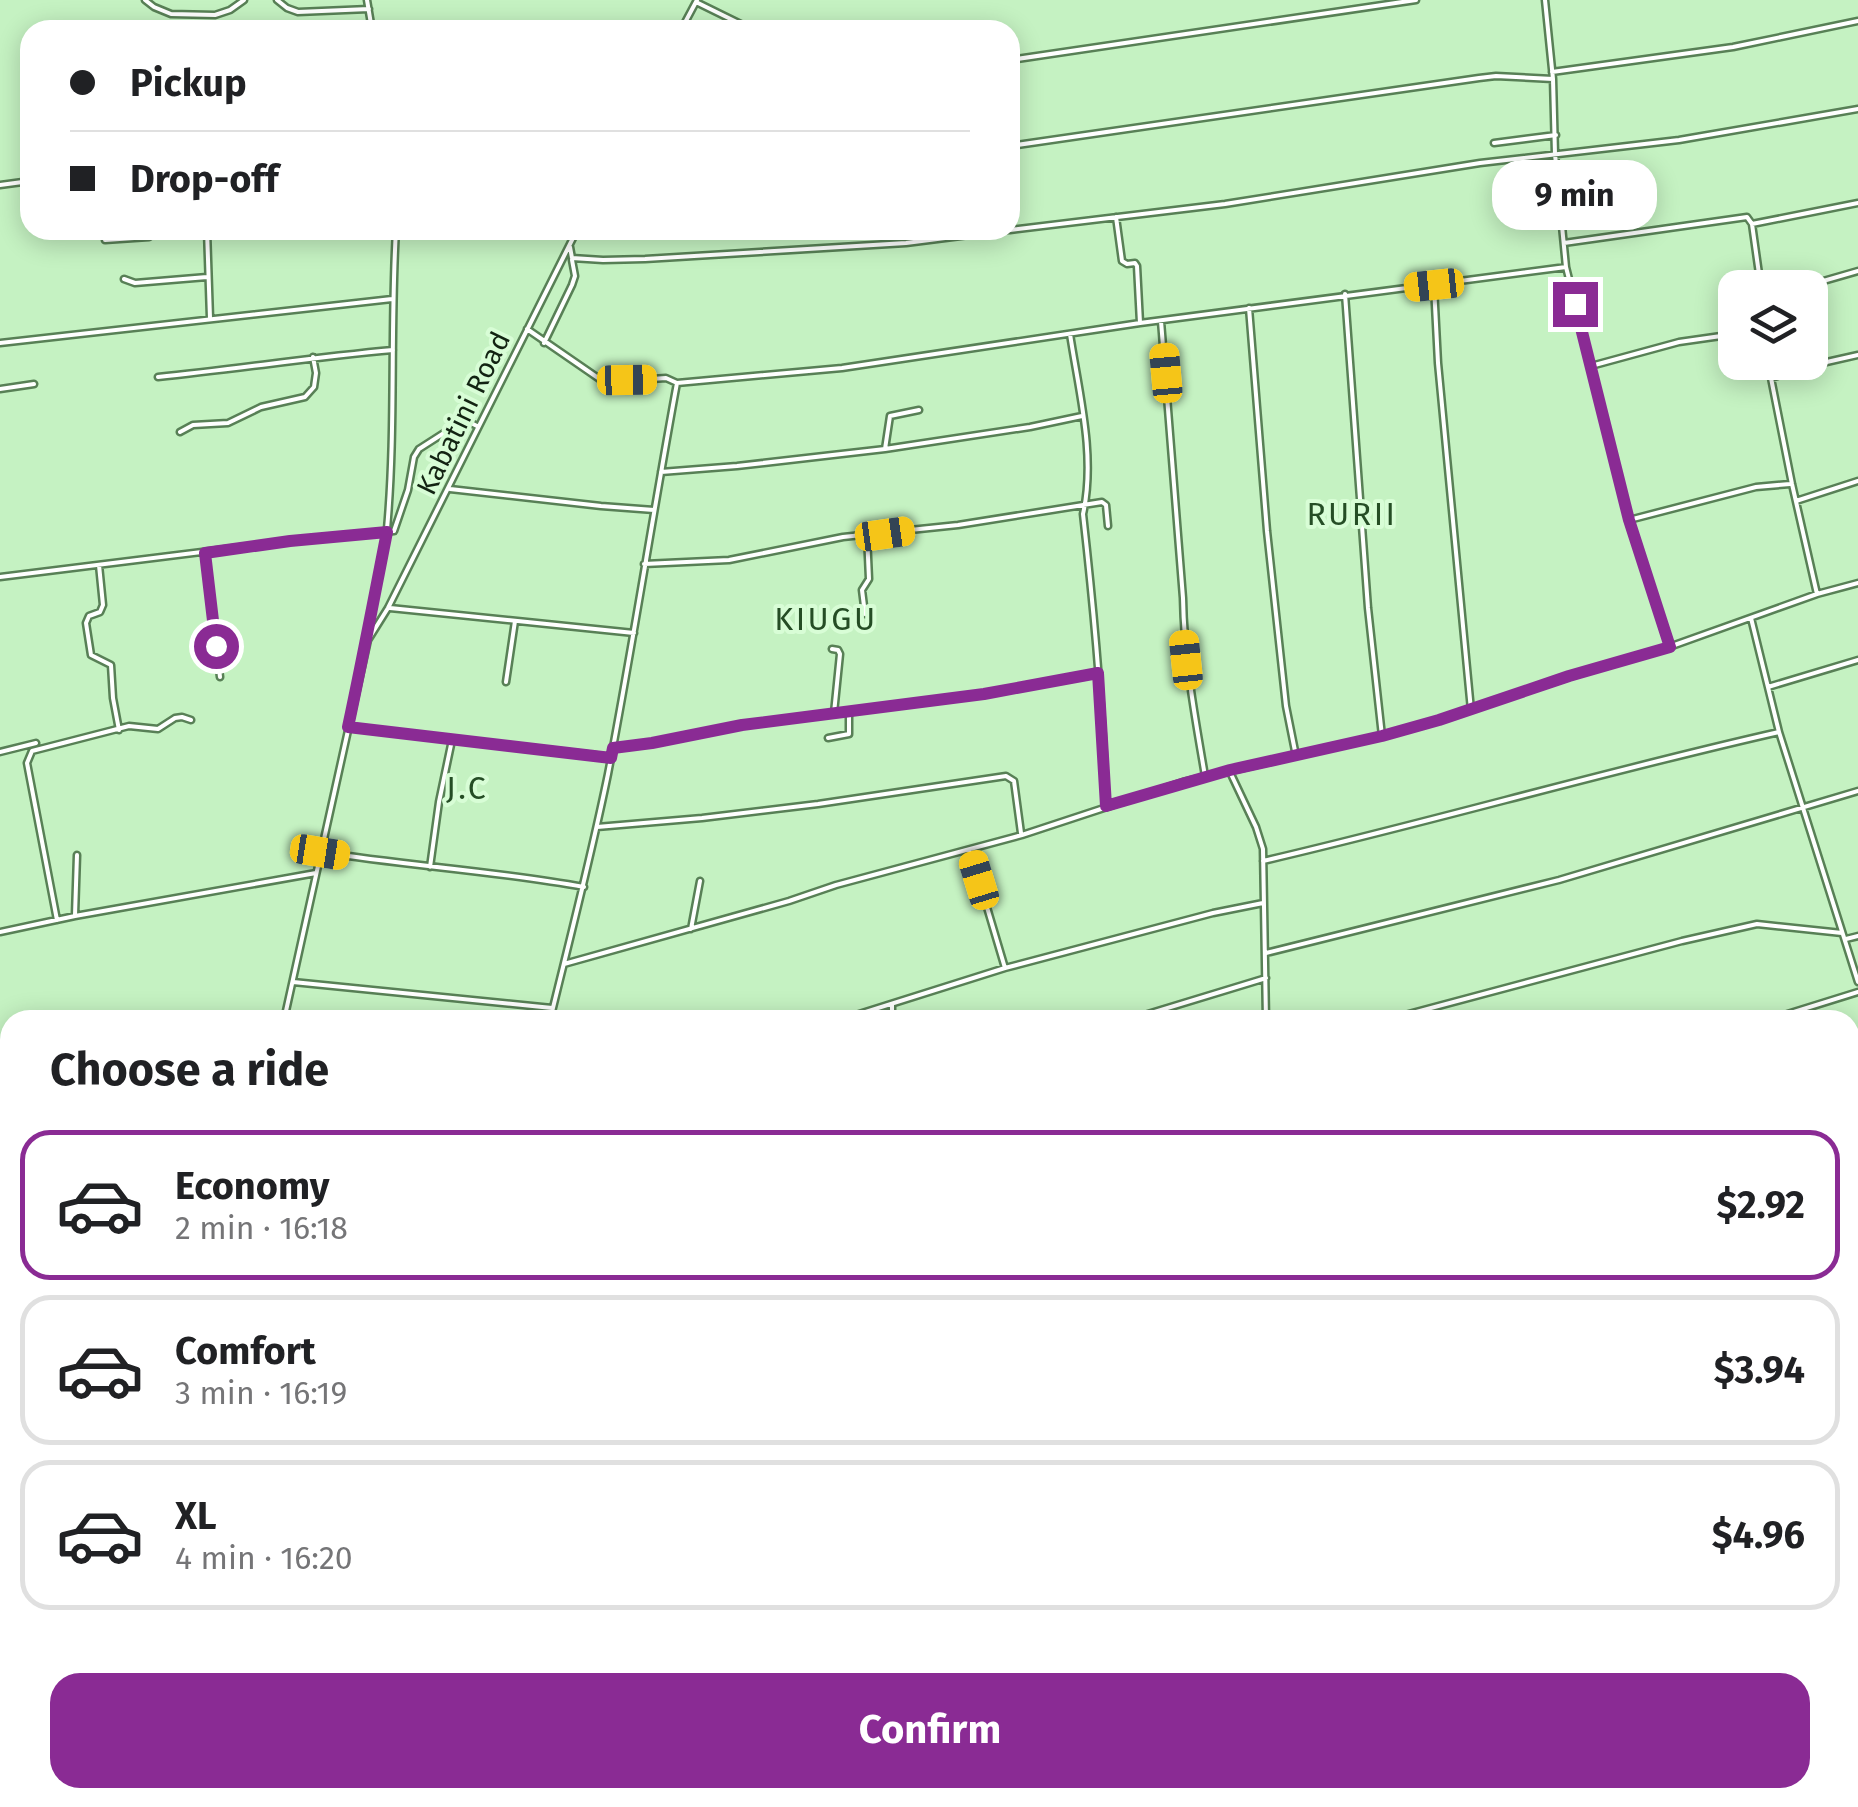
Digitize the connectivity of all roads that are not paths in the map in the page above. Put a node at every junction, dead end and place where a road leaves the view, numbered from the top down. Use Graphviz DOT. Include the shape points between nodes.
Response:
graph roads {
  1 [pos="145,0"];
  2 [pos="244,0"];
  3 [pos="277,0"];
  4 [pos="367,0"];
  5 [pos="1416,0"];
  6 [pos="1544,0"];
  7 [pos="696,1"];
  8 [pos="369,10"];
  9 [pos="370,20"];
  10 [pos="733,20"];
  11 [pos="1858,21"];
  12 [pos="1020,59"];
  13 [pos="1551,72"];
  14 [pos="1553,80"];
  15 [pos="1858,109"];
  16 [pos="1556,136"];
  17 [pos="1494,142"];
  18 [pos="1020,145"];
  19 [pos="1555,154"];
  20 [pos="1858,202"];
  21 [pos="1116,217"];
  22 [pos="1752,224"];
  23 [pos="1020,229"];
  24 [pos="207,240"];
  25 [pos="395,240"];
  26 [pos="930,240"];
  27 [pos="571,242"];
  28 [pos="1564,243"];
  29 [pos="572,258"];
  30 [pos="1566,266"];
  31 [pos="1758,270"];
  32 [pos="1858,271"];
  33 [pos="206,277"];
  34 [pos="124,279"];
  35 [pos="1828,280"];
  36 [pos="1434,285"];
  37 [pos="1345,294"];
  38 [pos="392,299"];
  39 [pos="1249,308"];
  40 [pos="210,318"];
  41 [pos="1161,321"];
  42 [pos="1140,323"];
  43 [pos="527,329"];
  44 [pos="1070,333"];
  45 [pos="1718,336"];
  46 [pos="0,343"];
  47 [pos="544,343"];
  48 [pos="393,350"];
  49 [pos="1858,355"];
  50 [pos="313,356"];
  51 [pos="1828,360"];
  52 [pos="1591,366"];
  53 [pos="158,376"];
  54 [pos="1771,380"];
  55 [pos="676,383"];
  56 [pos="34,384"];
  57 [pos="0,389"];
  58 [pos="919,410"];
  59 [pos="1083,416"];
  60 [pos="479,426"];
  61 [pos="180,432"];
  62 [pos="885,449"];
  63 [pos="661,472"];
  64 [pos="1858,481"];
  65 [pos="1792,484"];
  66 [pos="448,489"];
  67 [pos="1796,501"];
  68 [pos="1084,506"];
  69 [pos="654,510"];
  70 [pos="1629,520"];
  71 [pos="1108,526"];
  72 [pos="387,532"];
  73 [pos="867,535"];
  74 [pos="205,553"];
  75 [pos="644,564"];
  76 [pos="99,565"];
  77 [pos="0,577"];
  78 [pos="1858,584"];
  79 [pos="1818,594"];
  80 [pos="388,608"];
  81 [pos="864,614"];
  82 [pos="1751,618"];
  83 [pos="515,620"];
  84 [pos="634,633"];
  85 [pos="368,640"];
  86 [pos="1670,647"];
  87 [pos="832,649"];
  88 [pos="1858,660"];
  89 [pos="1098,673"];
  90 [pos="220,677"];
  91 [pos="506,682"];
  92 [pos="1768,687"];
  93 [pos="1471,710"];
  94 [pos="849,711"];
  95 [pos="834,714"];
  96 [pos="191,720"];
  97 [pos="348,727"];
  98 [pos="119,731"];
  99 [pos="1779,732"];
  100 [pos="1382,736"];
  101 [pos="828,738"];
  102 [pos="452,740"];
  103 [pos="36,744"];
  104 [pos="613,748"];
  105 [pos="0,752"];
  106 [pos="1296,756"];
  107 [pos="611,758"];
  108 [pos="1230,770"];
  109 [pos="1205,776"];
  110 [pos="1858,791"];
  111 [pos="1106,806"];
  112 [pos="1804,808"];
  113 [pos="597,827"];
  114 [pos="1022,835"];
  115 [pos="970,850"];
  116 [pos="320,852"];
  117 [pos="76,854"];
  118 [pos="1263,861"];
  119 [pos="430,867"];
  120 [pos="316,873"];
  121 [pos="700,881"];
  122 [pos="584,887"];
  123 [pos="1262,903"];
  124 [pos="75,916"];
  125 [pos="57,920"];
  126 [pos="692,929"];
  127 [pos="0,932"];
  128 [pos="1844,936"];
  129 [pos="1858,936"];
  130 [pos="1266,953"];
  131 [pos="564,964"];
  132 [pos="1006,968"];
  133 [pos="1266,978"];
  134 [pos="293,982"];
  135 [pos="1858,982"];
  136 [pos="1858,992"];
  137 [pos="892,1005"];
  138 [pos="553,1008"];
  139 [pos="286,1010"];
  140 [pos="875,1010"];
  141 [pos="892,1010"];
  142 [pos="1161,1010"];
  143 [pos="1266,1010"];
  144 [pos="1423,1010"];
  145 [pos="1800,1010"];
  1 -- 2 [label="street" via="172,14 221,15"];
  3 -- 8 [label="street" via="298,12"];
  4 -- 8 [label="street"];
  5 -- 12 [label="street"];
  6 -- 13 [label="street"];
  7 -- 10 [label="street"];
  8 -- 9 [label="street"];
  11 -- 13 [label="street" via="1734,48"];
  13 -- 14 [label="street"];
  14 -- 16 [label="street"];
  14 -- 18 [label="street" via="1479,78"];
  15 -- 19 [label="street"];
  16 -- 17 [label="street"];
  16 -- 19 [label="street"];
  19 -- 21 [label="street"];
  19 -- 28 [label="street"];
  20 -- 22 [label="street"];
  21 -- 23 [label="street"];
  21 -- 42 [label="street" via="1122,262 1137,266"];
  22 -- 28 [label="street" via="1747,217"];
  22 -- 31 [label="street"];
  24 -- 33 [label="street"];
  25 -- 38 [label="street"];
  26 -- 29 [label="street"];
  27 -- 29 [label="street"];
  27 -- 43 [label="street, Kabatini Road"];
  28 -- 30 [label="street"];
  29 -- 47 [label="street" via="575,276"];
  30 -- 36 [label="street"];
  30 -- 52 [label="street"];
  32 -- 35 [label="street"];
  33 -- 34 [label="street"];
  33 -- 40 [label="street"];
  36 -- 37 [label="street"];
  36 -- 93 [label="street"];
  37 -- 39 [label="street"];
  37 -- 100 [label="street"];
  38 -- 40 [label="street"];
  38 -- 48 [label="street"];
  39 -- 41 [label="street"];
  39 -- 106 [label="street" via="1267,530"];
  40 -- 46 [label="street"];
  41 -- 42 [label="street"];
  41 -- 109 [label="street" via="1188,682"];
  42 -- 44 [label="street"];
  43 -- 47 [label="street"];
  43 -- 60 [label="street, Kabatini Road"];
  44 -- 55 [label="street" via="842,368"];
  44 -- 59 [label="street"];
  45 -- 52 [label="street"];
  47 -- 55 [label="street" via="607,382"];
  48 -- 50 [label="street"];
  48 -- 72 [label="street"];
  49 -- 51 [label="street"];
  50 -- 53 [label="street"];
  50 -- 61 [label="street" via="314,387 304,397"];
  52 -- 70 [label="street"];
  54 -- 65 [label="street"];
  55 -- 63 [label="street"];
  56 -- 57 [label="street"];
  58 -- 62 [label="street" via="890,416"];
  59 -- 62 [label="street"];
  59 -- 68 [label="street"];
  60 -- 66 [label="street, Kabatini Road"];
  60 -- 72 [label="street" via="458,424 419,450 394,532"];
  62 -- 63 [label="street"];
  63 -- 69 [label="street"];
  64 -- 67 [label="street"];
  65 -- 67 [label="street"];
  65 -- 70 [label="street" via="1756,486"];
  66 -- 69 [label="street"];
  66 -- 80 [label="street, Kabatini Road"];
  67 -- 79 [label="street"];
  68 -- 71 [label="street" via="1105,503"];
  68 -- 73 [label="street"];
  68 -- 89 [label="street"];
  69 -- 75 [label="street"];
  70 -- 86 [label="street"];
  72 -- 74 [label="street"];
  72 -- 85 [label="street"];
  73 -- 75 [label="street" via="729,560"];
  73 -- 81 [label="street"];
  74 -- 76 [label="street"];
  74 -- 90 [label="street"];
  75 -- 84 [label="street"];
  76 -- 77 [label="street"];
  76 -- 98 [label="street" via="103,608 86,623 91,656 111,665"];
  78 -- 79 [label="street"];
  79 -- 82 [label="street"];
  80 -- 83 [label="street"];
  80 -- 85 [label="street, Kabatini Road"];
  82 -- 86 [label="street"];
  82 -- 92 [label="street"];
  83 -- 84 [label="street"];
  83 -- 91 [label="street"];
  84 -- 104 [label="street"];
  85 -- 97 [label="street, Kabatini Road"];
  86 -- 93 [label="street"];
  87 -- 95 [label="street" via="840,654"];
  88 -- 92 [label="street"];
  89 -- 94 [label="street"];
  89 -- 111 [label="street"];
  92 -- 99 [label="street"];
  93 -- 100 [label="street"];
  94 -- 95 [label="street"];
  94 -- 101 [label="street" via="849,734"];
  95 -- 104 [label="street"];
  96 -- 98 [label="street"];
  97 -- 102 [label="street"];
  97 -- 116 [label="street, Kabatini Road"];
  98 -- 125 [label="street" via="32,751 27,763"];
  99 -- 112 [label="street"];
  99 -- 118 [label="street"];
  100 -- 106 [label="street"];
  102 -- 107 [label="street"];
  102 -- 119 [label="street"];
  103 -- 105 [label="street"];
  104 -- 107 [label="street"];
  106 -- 108 [label="street"];
  107 -- 113 [label="street"];
  108 -- 109 [label="street"];
  108 -- 118 [label="street" via="1260,837"];
  109 -- 111 [label="street"];
  110 -- 112 [label="street"];
  111 -- 114 [label="street"];
  112 -- 128 [label="street"];
  112 -- 130 [label="street" via="1514,892"];
  113 -- 114 [label="street" via="1006,776 1014,781"];
  113 -- 122 [label="street"];
  114 -- 115 [label="street"];
  115 -- 126 [label="street"];
  115 -- 132 [label="street"];
  116 -- 119 [label="street"];
  116 -- 120 [label="street, Kabatini Road"];
  117 -- 124 [label="street"];
  118 -- 123 [label="street"];
  119 -- 122 [label="street"];
  120 -- 124 [label="street"];
  120 -- 134 [label="street, Kabatini Road"];
  121 -- 126 [label="street"];
  122 -- 131 [label="street"];
  123 -- 130 [label="street"];
  123 -- 132 [label="street"];
  124 -- 125 [label="street"];
  125 -- 127 [label="street"];
  126 -- 131 [label="street"];
  128 -- 129 [label="street"];
  128 -- 135 [label="street"];
  128 -- 144 [label="street" via="1757,924"];
  130 -- 133 [label="street"];
  131 -- 138 [label="street"];
  132 -- 137 [label="street"];
  133 -- 142 [label="street"];
  133 -- 143 [label="street"];
  134 -- 138 [label="street"];
  134 -- 139 [label="street, Kabatini Road"];
  136 -- 145 [label="street"];
  137 -- 140 [label="street"];
  137 -- 141 [label="street"];
}
